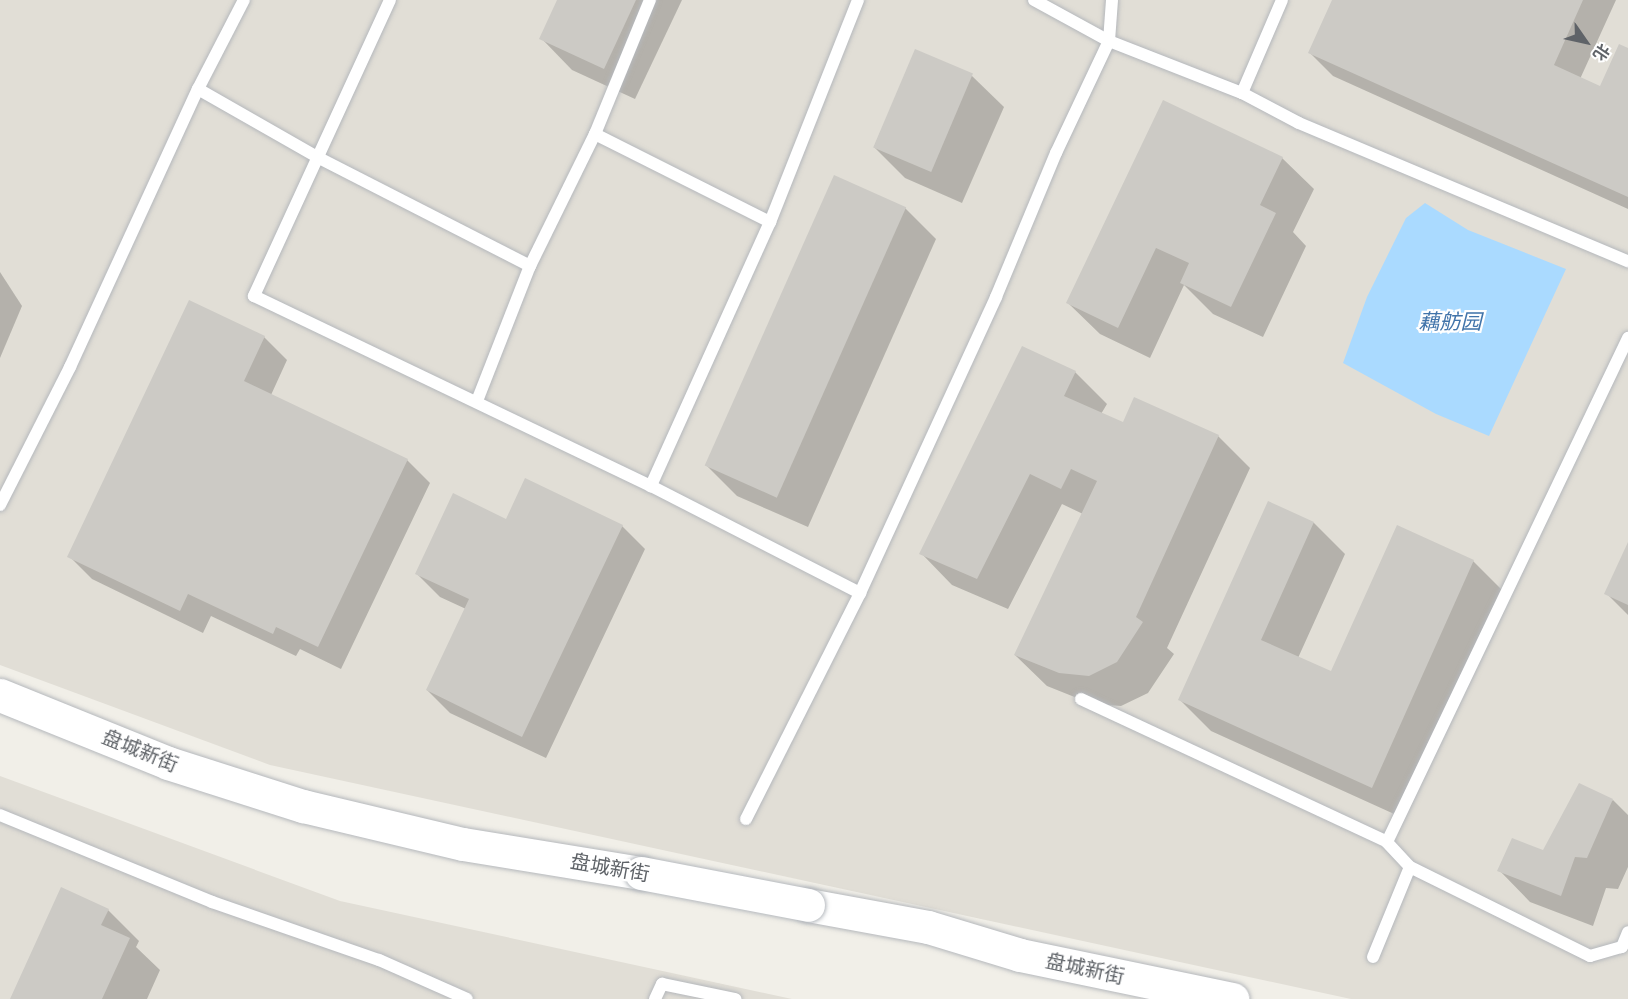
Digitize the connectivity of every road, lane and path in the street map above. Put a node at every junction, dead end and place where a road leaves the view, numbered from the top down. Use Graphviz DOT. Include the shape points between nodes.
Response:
graph roads {
  1 [pos="244,0"];
  2 [pos="390,0"];
  3 [pos="650,0"];
  4 [pos="858,0"];
  5 [pos="1034,0"];
  6 [pos="1112,0"];
  7 [pos="1282,0"];
  8 [pos="1109,40"];
  9 [pos="198,88"];
  10 [pos="1242,93"];
  11 [pos="595,134"];
  12 [pos="319,158"];
  13 [pos="770,222"];
  14 [pos="1628,261"];
  15 [pos="530,266"];
  16 [pos="1628,338"];
  17 [pos="477,401"];
  18 [pos="651,486"];
  19 [pos="0,505"];
  20 [pos="860,593"];
  21 [pos="0,695"];
  22 [pos="1082,699"];
  23 [pos="0,815"];
  24 [pos="746,819"];
  25 [pos="1387,842"];
  26 [pos="1410,867"];
  27 [pos="1628,932"];
  28 [pos="1373,957"];
  29 [pos="467,999"];
  30 [pos="655,999"];
  31 [pos="735,999"];
  32 [pos="1233,999"];
  1 -- 9 [label="lane"];
  2 -- 12 [label="lane"];
  3 -- 11 [label="lane"];
  4 -- 13 [label="lane"];
  5 -- 8 [label="lane"];
  6 -- 8 [label="lane"];
  7 -- 10 [label="lane"];
  8 -- 10 [label="lane"];
  8 -- 20 [label="lane"];
  9 -- 12 [label="lane"];
  9 -- 19 [label="lane" via="70,367"];
  10 -- 14 [label="lane" via="1331,137"];
  11 -- 13 [label="lane"];
  11 -- 15 [label="lane"];
  12 -- 15 [label="lane"];
  12 -- 17 [label="lane" via="254,296"];
  13 -- 18 [label="lane"];
  15 -- 17 [label="lane"];
  16 -- 25 [label="lane"];
  17 -- 18 [label="lane"];
  18 -- 20 [label="lane"];
  20 -- 24 [label="lane"];
  21 -- 32 [label="main road, 盘城新街, bridge" via="168,763 303,806 463,844 928,927 1020,955"];
  22 -- 25 [label="lane"];
  23 -- 29 [label="lane" via="212,902 380,960"];
  25 -- 26 [label="lane"];
  26 -- 27 [label="lane" via="1590,956 1622,947"];
  26 -- 28 [label="lane"];
  30 -- 31 [label="lane" via="662,984"];
}
